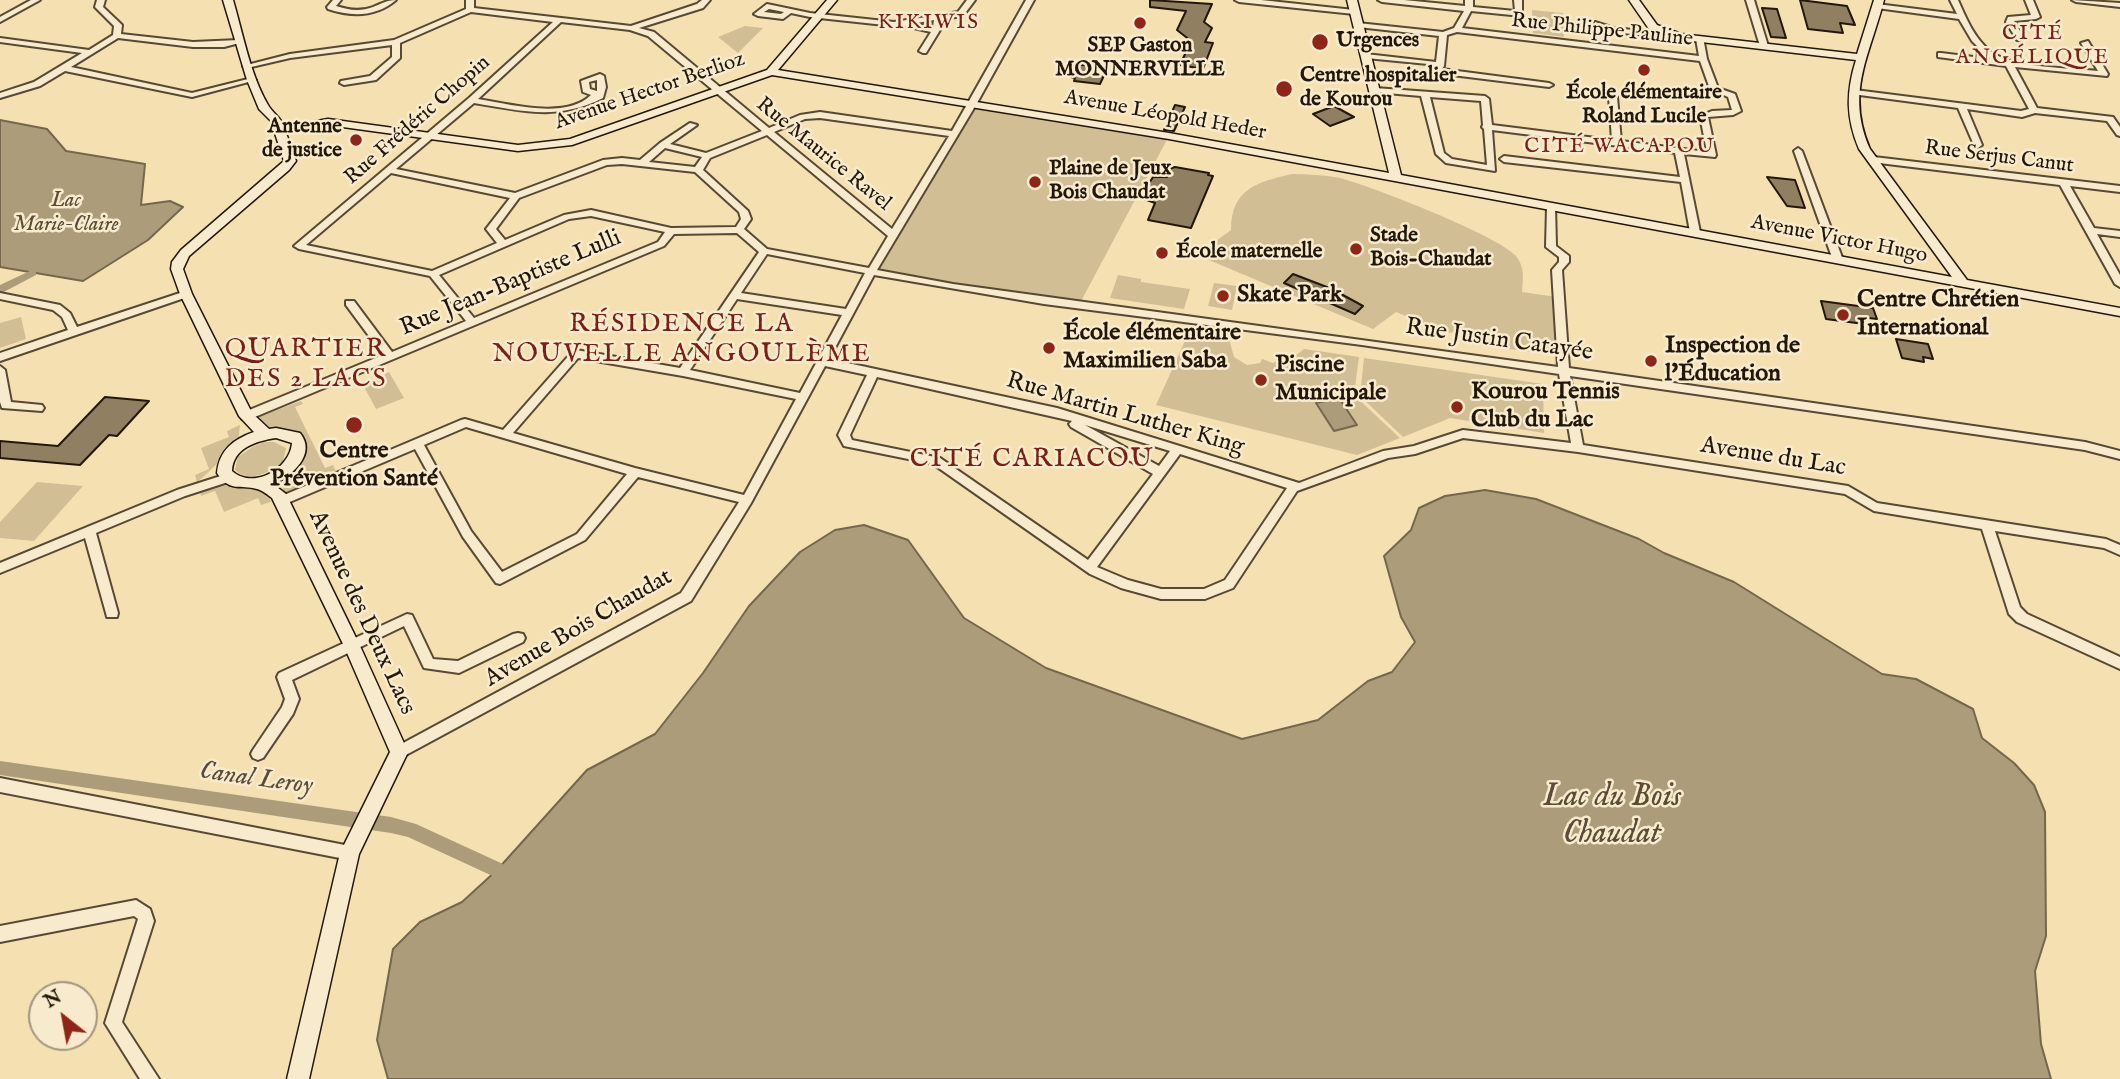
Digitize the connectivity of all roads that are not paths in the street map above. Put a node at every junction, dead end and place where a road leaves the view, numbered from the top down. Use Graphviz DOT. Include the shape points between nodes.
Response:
graph roads {
  1 [pos="36,0"];
  2 [pos="102,0"];
  3 [pos="228,0"];
  4 [pos="337,0"];
  5 [pos="392,0"];
  6 [pos="470,0"];
  7 [pos="693,0"];
  8 [pos="706,0"];
  9 [pos="832,0"];
  10 [pos="971,0"];
  11 [pos="1030,0"];
  12 [pos="1239,0"];
  13 [pos="1381,0"];
  14 [pos="1518,0"];
  15 [pos="1634,0"];
  16 [pos="1750,0"];
  17 [pos="1954,0"];
  18 [pos="2029,0"];
  19 [pos="2076,0"];
  20 [pos="1399,1"];
  21 [pos="1878,3"];
  22 [pos="1469,4"];
  23 [pos="2120,5"];
  24 [pos="1353,6"];
  25 [pos="470,10"];
  26 [pos="681,12"];
  27 [pos="788,12"];
  28 [pos="0,13"];
  29 [pos="12,14"];
  30 [pos="818,16"];
  31 [pos="938,17"];
  32 [pos="1962,17"];
  33 [pos="0,20"];
  34 [pos="558,21"];
  35 [pos="894,24"];
  36 [pos="1358,24"];
  37 [pos="1598,24"];
  38 [pos="631,28"];
  39 [pos="936,30"];
  40 [pos="1457,30"];
  41 [pos="1443,34"];
  42 [pos="117,36"];
  43 [pos="1679,37"];
  44 [pos="2020,38"];
  45 [pos="1700,39"];
  46 [pos="0,40"];
  47 [pos="239,42"];
  48 [pos="396,42"];
  49 [pos="2085,43"];
  50 [pos="1764,46"];
  51 [pos="923,51"];
  52 [pos="89,52"];
  53 [pos="1941,55"];
  54 [pos="1366,56"];
  55 [pos="1860,57"];
  56 [pos="1703,60"];
  57 [pos="1995,62"];
  58 [pos="2009,64"];
  59 [pos="247,66"];
  60 [pos="1440,66"];
  61 [pos="63,68"];
  62 [pos="771,72"];
  63 [pos="252,80"];
  64 [pos="344,83"];
  65 [pos="0,85"];
  66 [pos="1549,85"];
  67 [pos="716,90"];
  68 [pos="1375,90"];
  69 [pos="16,91"];
  70 [pos="1855,92"];
  71 [pos="1425,94"];
  72 [pos="0,96"];
  73 [pos="1613,97"];
  74 [pos="472,100"];
  75 [pos="589,102"];
  76 [pos="972,103"];
  77 [pos="1961,106"];
  78 [pos="2034,110"];
  79 [pos="693,125"];
  80 [pos="1486,127"];
  81 [pos="281,131"];
  82 [pos="768,133"];
  83 [pos="2120,133"];
  84 [pos="952,134"];
  85 [pos="429,135"];
  86 [pos="1617,142"];
  87 [pos="663,145"];
  88 [pos="1978,145"];
  89 [pos="1679,151"];
  90 [pos="1798,151"];
  91 [pos="707,156"];
  92 [pos="1504,159"];
  93 [pos="1874,160"];
  94 [pos="642,163"];
  95 [pos="389,170"];
  96 [pos="698,170"];
  97 [pos="1396,178"];
  98 [pos="1684,180"];
  99 [pos="2064,183"];
  100 [pos="2120,189"];
  101 [pos="516,196"];
  102 [pos="1552,207"];
  103 [pos="739,230"];
  104 [pos="671,231"];
  105 [pos="2092,231"];
  106 [pos="1695,232"];
  107 [pos="2120,234"];
  108 [pos="893,235"];
  109 [pos="503,244"];
  110 [pos="764,251"];
  111 [pos="1838,260"];
  112 [pos="871,272"];
  113 [pos="433,274"];
  114 [pos="1963,283"];
  115 [pos="2120,284"];
  116 [pos="186,294"];
  117 [pos="735,295"];
  118 [pos="2,297"];
  119 [pos="350,303"];
  120 [pos="2120,312"];
  121 [pos="849,313"];
  122 [pos="473,323"];
  123 [pos="75,332"];
  124 [pos="0,357"];
  125 [pos="390,357"];
  126 [pos="824,362"];
  127 [pos="0,370"];
  128 [pos="684,372"];
  129 [pos="1564,372"];
  130 [pos="873,374"];
  131 [pos="803,397"];
  132 [pos="38,408"];
  133 [pos="1057,412"];
  134 [pos="246,416"];
  135 [pos="265,434"];
  136 [pos="506,434"];
  137 [pos="246,441"];
  138 [pos="418,444"];
  139 [pos="1578,448"];
  140 [pos="1177,450"];
  141 [pos="2120,455"];
  142 [pos="225,472"];
  143 [pos="283,472"];
  144 [pos="635,472"];
  145 [pos="1161,472"];
  146 [pos="257,482"];
  147 [pos="1294,486"];
  148 [pos="279,498"];
  149 [pos="747,500"];
  150 [pos="1987,526"];
  151 [pos="89,530"];
  152 [pos="2120,551"];
  153 [pos="0,568"];
  154 [pos="1089,568"];
  155 [pos="112,612"];
  156 [pos="518,638"];
  157 [pos="352,646"];
  158 [pos="2120,663"];
  159 [pos="399,752"];
  160 [pos="258,754"];
  161 [pos="2,790"];
  162 [pos="350,853"];
  163 [pos="0,934"];
  164 [pos="150,1079"];
  165 [pos="298,1079"];
  1 -- 29 [label="street"];
  2 -- 42 [label="street" via="99,7 118,25"];
  3 -- 47 [label="street"];
  4 -- 5 [label="street" via="331,7 365,13"];
  6 -- 25 [label="street"];
  7 -- 26 [label="street"];
  8 -- 26 [label="street"];
  9 -- 30 [label="street, Avenue Hector Berlioz"];
  10 -- 31 [label="street" via="960,14"];
  11 -- 76 [label="street, Avenue Bois Chaudat"];
  12 -- 24 [label="street"];
  13 -- 20 [label="street"];
  14 -- 22 [label="street" via="1519,14"];
  15 -- 43 [label="street" via="1653,27"];
  16 -- 50 [label="street"];
  17 -- 32 [label="street"];
  18 -- 44 [label="street" via="2036,17 2010,22"];
  19 -- 23 [label="street"];
  20 -- 22 [label="street"];
  21 -- 32 [label="street"];
  21 -- 55 [label="street"];
  22 -- 40 [label="street"];
  24 -- 36 [label="street"];
  25 -- 34 [label="street"];
  25 -- 48 [label="street"];
  26 -- 38 [label="street"];
  27 -- 30 [label="street"];
  28 -- 29 [label="street"];
  29 -- 33 [label="street"];
  30 -- 35 [label="street"];
  30 -- 62 [label="street, Avenue Hector Berlioz"];
  31 -- 35 [label="street"];
  31 -- 39 [label="street"];
  32 -- 57 [label="street" via="1980,48"];
  34 -- 38 [label="street"];
  34 -- 74 [label="street, Rue Frédéric Chopin"];
  35 -- 39 [label="street"];
  36 -- 41 [label="street"];
  36 -- 54 [label="street"];
  37 -- 43 [label="street" via="1613,30"];
  38 -- 67 [label="street, Rue Maurice Ravel" via="651,34"];
  39 -- 51 [label="street"];
  40 -- 41 [label="street"];
  40 -- 56 [label="street, Rue Philippe Pauline"];
  41 -- 60 [label="street"];
  42 -- 47 [label="street" via="217,47"];
  42 -- 52 [label="street"];
  43 -- 45 [label="street"];
  45 -- 50 [label="street"];
  45 -- 56 [label="street"];
  46 -- 52 [label="street"];
  47 -- 59 [label="street"];
  48 -- 59 [label="street"];
  48 -- 64 [label="street" via="396,58 373,78"];
  49 -- 58 [label="street" via="2104,74"];
  50 -- 55 [label="street"];
  52 -- 61 [label="street"];
  53 -- 57 [label="street"];
  54 -- 60 [label="street"];
  54 -- 68 [label="street"];
  55 -- 70 [label="street"];
  56 -- 89 [label="street" via="1714,89 1732,96 1737,111 1704,116 1712,155"];
  57 -- 58 [label="street"];
  58 -- 78 [label="street"];
  59 -- 63 [label="street"];
  60 -- 66 [label="street" via="1437,71"];
  61 -- 63 [label="street" via="192,95"];
  61 -- 69 [label="street"];
  62 -- 67 [label="street, Avenue Hector Berlioz"];
  62 -- 76 [label="street, Avenue Léopold Heder"];
  63 -- 81 [label="street" via="264,109"];
  65 -- 69 [label="street"];
  67 -- 82 [label="street, Rue Maurice Ravel"];
  67 -- 85 [label="street, Avenue Hector Berlioz" via="555,146 518,148"];
  68 -- 71 [label="street"];
  68 -- 97 [label="street"];
  69 -- 72 [label="street"];
  70 -- 77 [label="street"];
  70 -- 93 [label="street" via="1853,124"];
  71 -- 80 [label="street" via="1485,99 1490,124"];
  71 -- 80 [label="street" via="1444,159 1492,169"];
  73 -- 86 [label="street"];
  74 -- 75 [label="street" via="556,113"];
  74 -- 85 [label="street, Rue Frédéric Chopin"];
  76 -- 84 [label="street, Avenue Bois Chaudat"];
  76 -- 97 [label="street, Avenue Léopold Heder"];
  77 -- 78 [label="street" via="2022,114"];
  77 -- 88 [label="street"];
  78 -- 83 [label="street" via="2110,119"];
  79 -- 87 [label="street"];
  80 -- 86 [label="street"];
  81 -- 85 [label="street, Avenue Hector Berlioz" via="328,122"];
  81 -- 116 [label="street" via="290,161 285,168 177,262"];
  82 -- 84 [label="street" via="803,117 820,115"];
  82 -- 91 [label="street"];
  82 -- 108 [label="street, Rue Maurice Ravel"];
  84 -- 108 [label="street, Avenue Bois Chaudat"];
  85 -- 95 [label="street, Rue Frédéric Chopin"];
  86 -- 89 [label="street"];
  87 -- 91 [label="street"];
  87 -- 94 [label="street"];
  89 -- 98 [label="street"];
  90 -- 111 [label="street"];
  91 -- 96 [label="street"];
  92 -- 98 [label="street"];
  93 -- 99 [label="street, Rue Serjus Canut"];
  93 -- 114 [label="street"];
  94 -- 96 [label="street"];
  94 -- 101 [label="street" via="606,162"];
  95 -- 101 [label="street"];
  95 -- 113 [label="street, Rue Frédéric Chopin" via="299,246"];
  96 -- 103 [label="street" via="743,211 746,219"];
  97 -- 102 [label="street, Avenue Léopold Heder"];
  98 -- 106 [label="street"];
  99 -- 100 [label="street, Rue Serjus Canut"];
  99 -- 105 [label="street"];
  101 -- 109 [label="street" via="491,229"];
  102 -- 106 [label="street, Avenue Victor Hugo"];
  102 -- 129 [label="street" via="1551,247 1564,256 1557,270"];
  103 -- 104 [label="street"];
  103 -- 110 [label="street"];
  104 -- 109 [label="street" via="591,213 567,217"];
  104 -- 122 [label="street, Rue Jean-Baptiste Lulli" via="661,244"];
  105 -- 107 [label="street"];
  105 -- 115 [label="street"];
  106 -- 111 [label="street, Avenue Victor Hugo"];
  108 -- 112 [label="street, Avenue Bois Chaudat"];
  109 -- 113 [label="street"];
  110 -- 112 [label="street, Rue Justin Catayée"];
  110 -- 117 [label="street"];
  111 -- 114 [label="street, Avenue Victor Hugo"];
  112 -- 121 [label="street, Avenue Bois Chaudat"];
  112 -- 129 [label="street, Rue Justin Catayée" via="1038,300"];
  113 -- 122 [label="street"];
  114 -- 120 [label="street, Avenue Victor Hugo"];
  116 -- 123 [label="street"];
  116 -- 134 [label="street"];
  117 -- 121 [label="street"];
  117 -- 128 [label="street"];
  118 -- 123 [label="street" via="56,307"];
  119 -- 125 [label="street"];
  121 -- 126 [label="street, Avenue Bois Chaudat"];
  122 -- 125 [label="street, Rue Jean-Baptiste Lulli"];
  123 -- 124 [label="street"];
  125 -- 134 [label="street, Rue Jean-Baptiste Lulli"];
  126 -- 130 [label="street, Rue Martin Luther King"];
  126 -- 131 [label="street, Avenue Bois Chaudat"];
  127 -- 132 [label="street" via="6,405"];
  128 -- 131 [label="street"];
  128 -- 136 [label="street" via="576,354"];
  129 -- 139 [label="street"];
  129 -- 141 [label="street, Rue Justin Catayée" via="2085,446"];
  130 -- 133 [label="street, Rue Martin Luther King"];
  130 -- 154 [label="street" via="844,435 848,443 936,461"];
  131 -- 149 [label="street, Avenue Bois Chaudat"];
  133 -- 140 [label="street, Rue Martin Luther King"];
  133 -- 145 [label="street"];
  134 -- 135 [label="street"];
  134 -- 137 [label="street"];
  135 -- 137 [label="street"];
  135 -- 143 [label="street" via="287,434 299,442 298,457"];
  136 -- 138 [label="street" via="465,424"];
  136 -- 144 [label="street"];
  137 -- 142 [label="street" via="230,453"];
  138 -- 144 [label="street" via="467,534 500,579 581,537"];
  138 -- 148 [label="street"];
  139 -- 147 [label="street" via="1463,435 1398,460 1370,461 1303,487"];
  139 -- 150 [label="street, Avenue du Lac" via="1847,490 1874,507"];
  140 -- 145 [label="street"];
  140 -- 147 [label="street, Rue Martin Luther King"];
  142 -- 146 [label="street" via="234,482"];
  142 -- 151 [label="street"];
  143 -- 146 [label="street"];
  143 -- 148 [label="street, Avenue des Deux Lacs"];
  144 -- 149 [label="street"];
  145 -- 154 [label="street"];
  146 -- 148 [label="street, Avenue des Deux Lacs"];
  147 -- 154 [label="street" via="1229,584 1218,591 1161,594"];
  148 -- 157 [label="street, Avenue des Deux Lacs"];
  149 -- 159 [label="street, Avenue Bois Chaudat" via="686,597"];
  150 -- 152 [label="street, Avenue du Lac" via="2106,544"];
  150 -- 158 [label="street" via="2014,610 2022,618"];
  151 -- 153 [label="street"];
  151 -- 155 [label="street"];
  156 -- 157 [label="street" via="459,667 429,664 407,619"];
  157 -- 159 [label="street, Avenue des Deux Lacs"];
  157 -- 160 [label="street" via="284,677 292,699"];
  159 -- 162 [label="street"];
  161 -- 162 [label="street"];
  162 -- 165 [label="street"];
  163 -- 164 [label="street" via="136,908 144,914 146,921 113,1023"];
}
